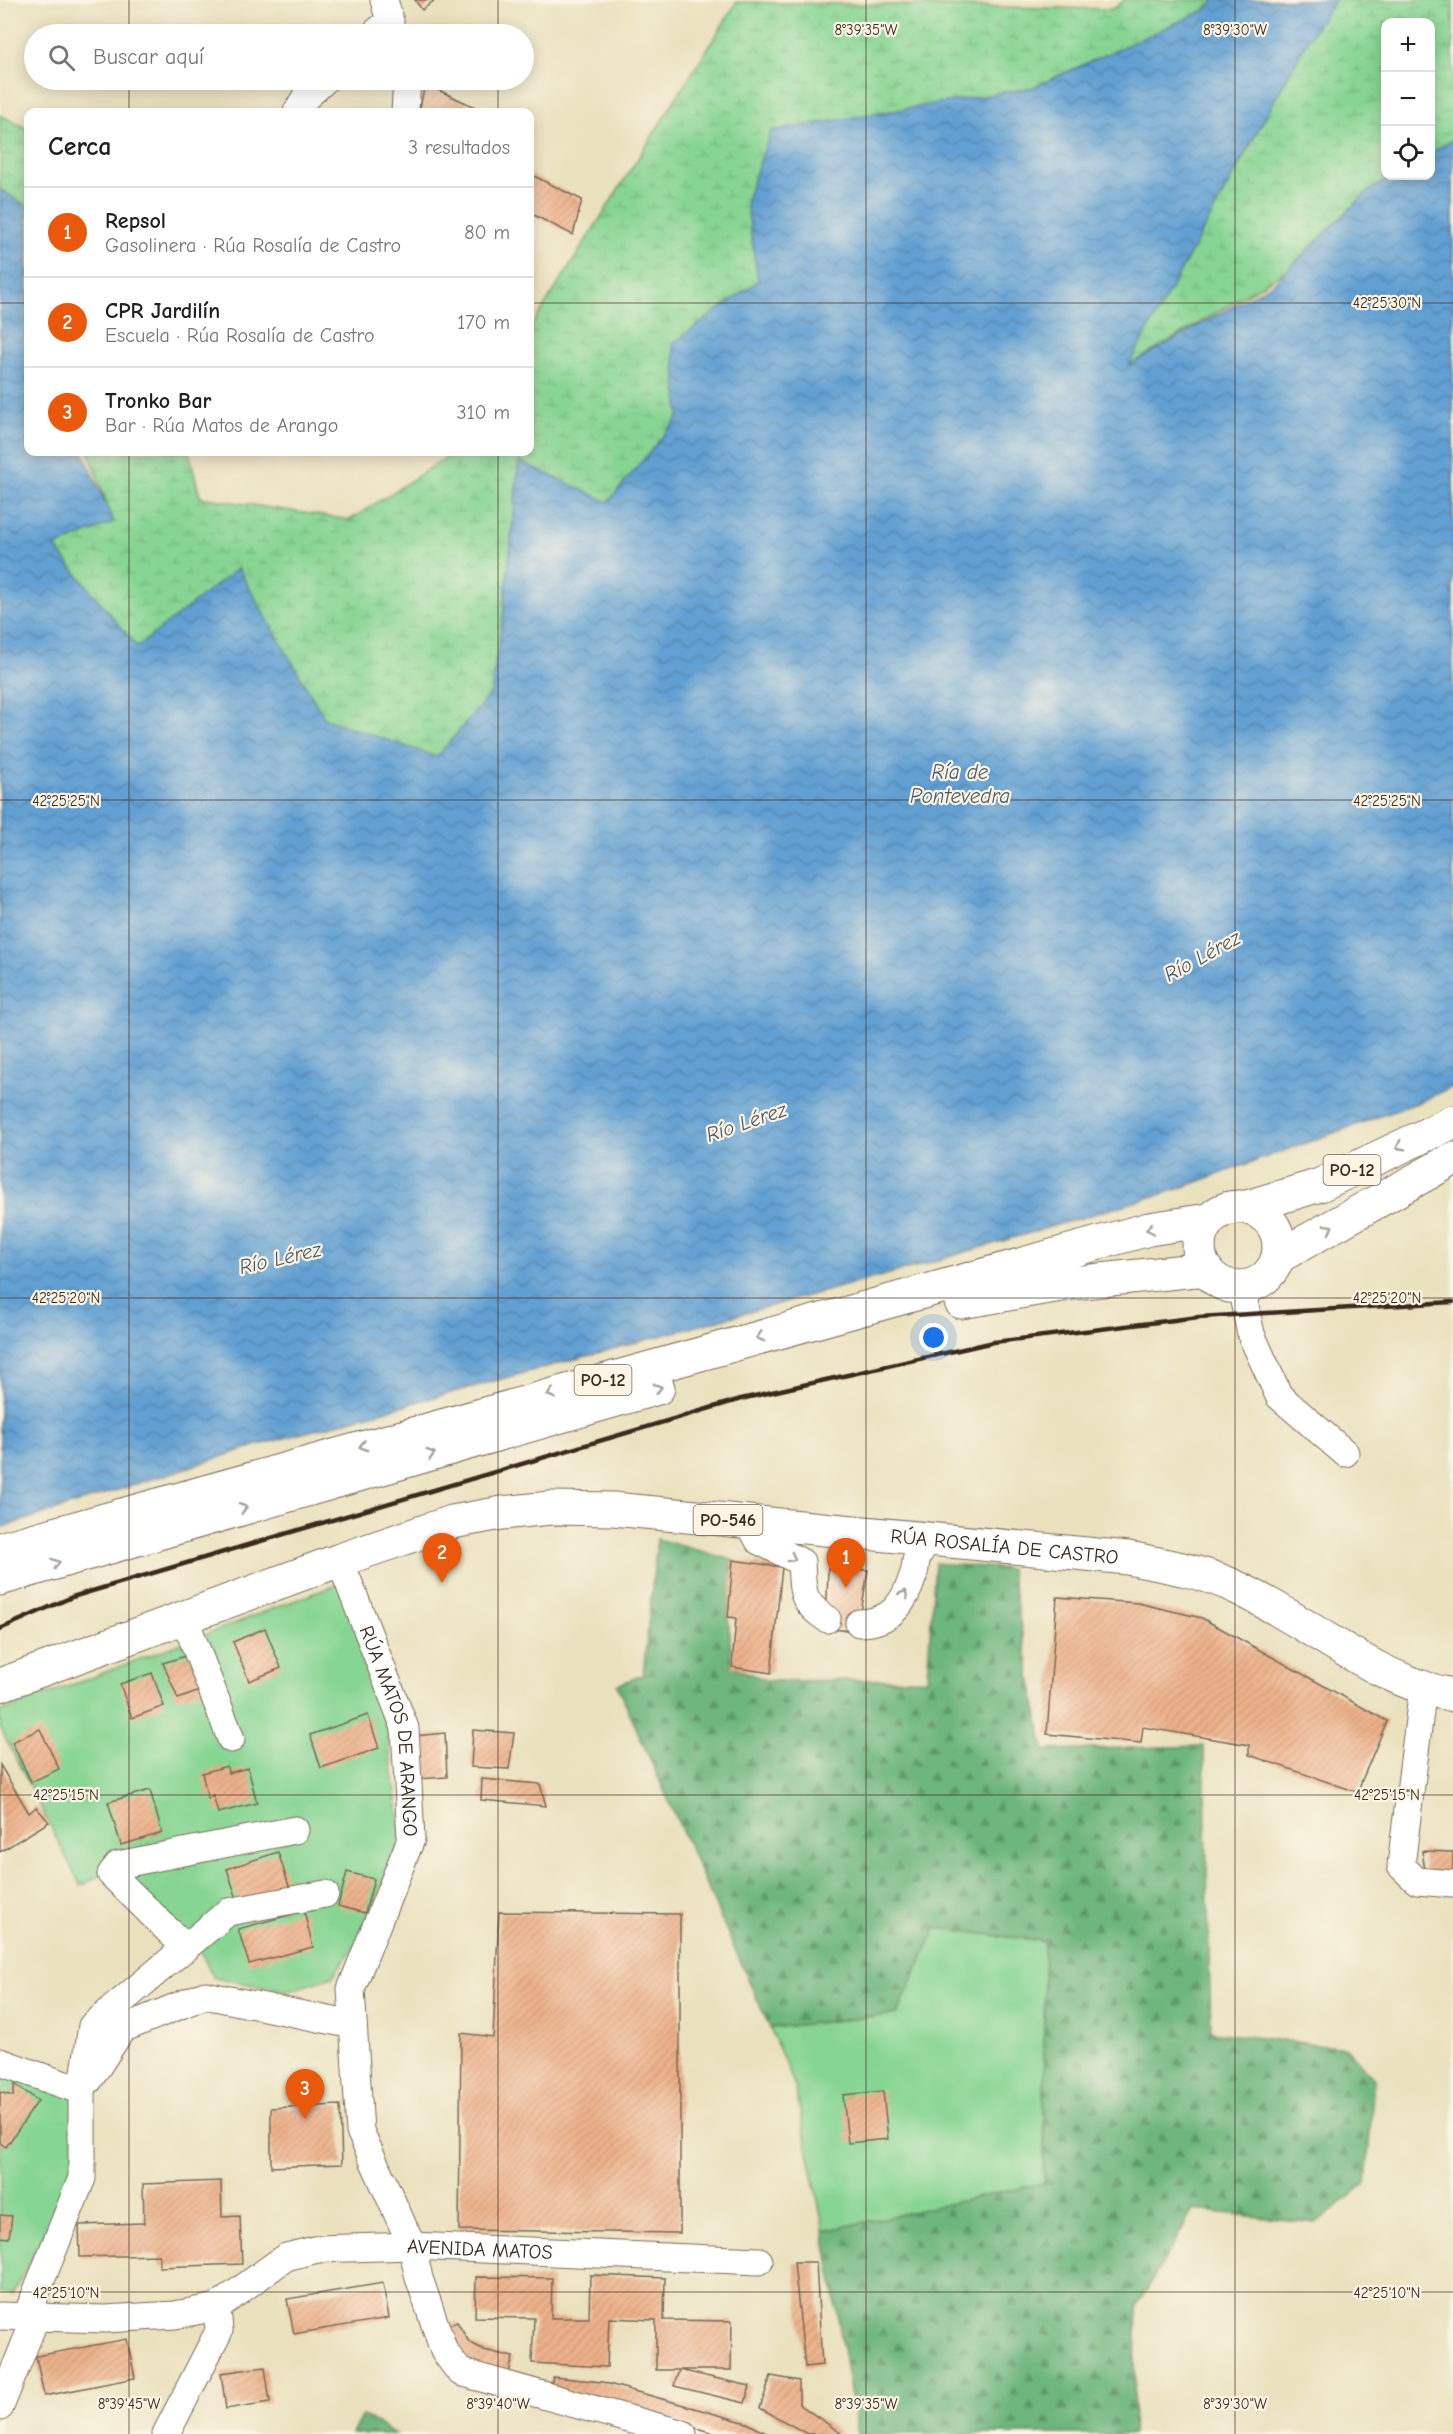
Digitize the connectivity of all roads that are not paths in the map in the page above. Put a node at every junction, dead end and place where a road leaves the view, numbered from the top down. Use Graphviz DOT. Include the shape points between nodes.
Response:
graph roads {
  1 [pos="314,90"];
  2 [pos="406,90"];
  3 [pos="299,108"];
  4 [pos="405,108"];
  5 [pos="1453,1122"];
  6 [pos="1453,1159"];
  7 [pos="1246,1207"];
  8 [pos="1208,1220"];
  9 [pos="1278,1257"];
  10 [pos="1205,1269"];
  11 [pos="1241,1287"];
  12 [pos="1345,1453"];
  13 [pos="749,1522"];
  14 [pos="930,1539"];
  15 [pos="0,1548"];
  16 [pos="340,1560"];
  17 [pos="0,1579"];
  18 [pos="184,1617"];
  19 [pos="827,1619"];
  20 [pos="859,1623"];
  21 [pos="0,1685"];
  22 [pos="1438,1691"];
  23 [pos="231,1739"];
  24 [pos="295,1830"];
  25 [pos="1453,1884"];
  26 [pos="325,1894"];
  27 [pos="186,1948"];
  28 [pos="353,2025"];
  29 [pos="0,2062"];
  30 [pos="82,2091"];
  31 [pos="412,2246"];
  32 [pos="759,2261"];
  33 [pos="217,2307"];
  34 [pos="20,2318"];
  35 [pos="0,2407"];
  36 [pos="166,2434"];
  37 [pos="682,2434"];
  1 -- 3 [label="street"];
  2 -- 4 [label="street"];
  5 -- 7 [label="main road, PO-12, one-way" via="1320,1185"];
  9 -- 6 [label="main road, PO-12, one-way"];
  7 -- 8 [label="main road" via="1225,1208"];
  7 -- 9 [label="main road" via="1259,1211 1276,1231"];
  8 -- 10 [label="main road" via="1198,1244"];
  8 -- 15 [label="main road, PO-12, one-way" via="1149,1229"];
  9 -- 11 [label="main road" via="1265,1278"];
  10 -- 11 [label="main road" via="1215,1280"];
  17 -- 10 [label="main road, PO-12, one-way" via="946,1305 1049,1286"];
  11 -- 12 [label="street" via="1251,1334 1279,1396"];
  13 -- 14 [label="main road, RÚA ROSALÍA DE CASTRO / PO-546"];
  13 -- 16 [label="main road, RÚA ROSALÍA DE CASTRO / PO-546" via="613,1509 550,1508 452,1522"];
  13 -- 19 [label="street, one-way" via="759,1541 801,1562 803,1592 810,1608"];
  20 -- 14 [label="street, one-way" via="877,1623 890,1614 903,1598 914,1574 917,1555"];
  14 -- 22 [label="main road, RÚA ROSALÍA DE CASTRO / PO-546" via="1128,1558 1185,1570 1229,1584 1404,1682"];
  16 -- 18 [label="main road, RÚA ROSALÍA DE CASTRO / PO-546"];
  16 -- 28 [label="street, RÚA MATOS DE ARANGO" via="405,1728 411,1839 351,1989"];
  18 -- 21 [label="main road, RÚA ROSALÍA DE CASTRO / PO-546"];
  18 -- 23 [label="street"];
  22 -- 25 [label="street" via="1401,1866 1417,1881"];
  24 -- 27 [label="street" via="118,1865 111,1874"];
  26 -- 27 [label="street" via="228,1911"];
  27 -- 30 [label="street" via="92,2026"];
  28 -- 30 [label="street" via="205,1995 122,2029"];
  28 -- 31 [label="street, RÚA MATOS DE ARANGO" via="360,2131"];
  29 -- 30 [label="street"];
  30 -- 34 [label="street" via="82,2178"];
  31 -- 32 [label="street, AVENIDA MATOS"];
  31 -- 33 [label="street, AVENIDA MATOS" via="318,2249 286,2257"];
  31 -- 37 [label="street, RÚA MATOS DE ARANGO" via="444,2351 460,2372"];
  33 -- 34 [label="street" via="175,2315"];
  33 -- 36 [label="street" via="219,2331"];
  34 -- 35 [label="street"];
}
